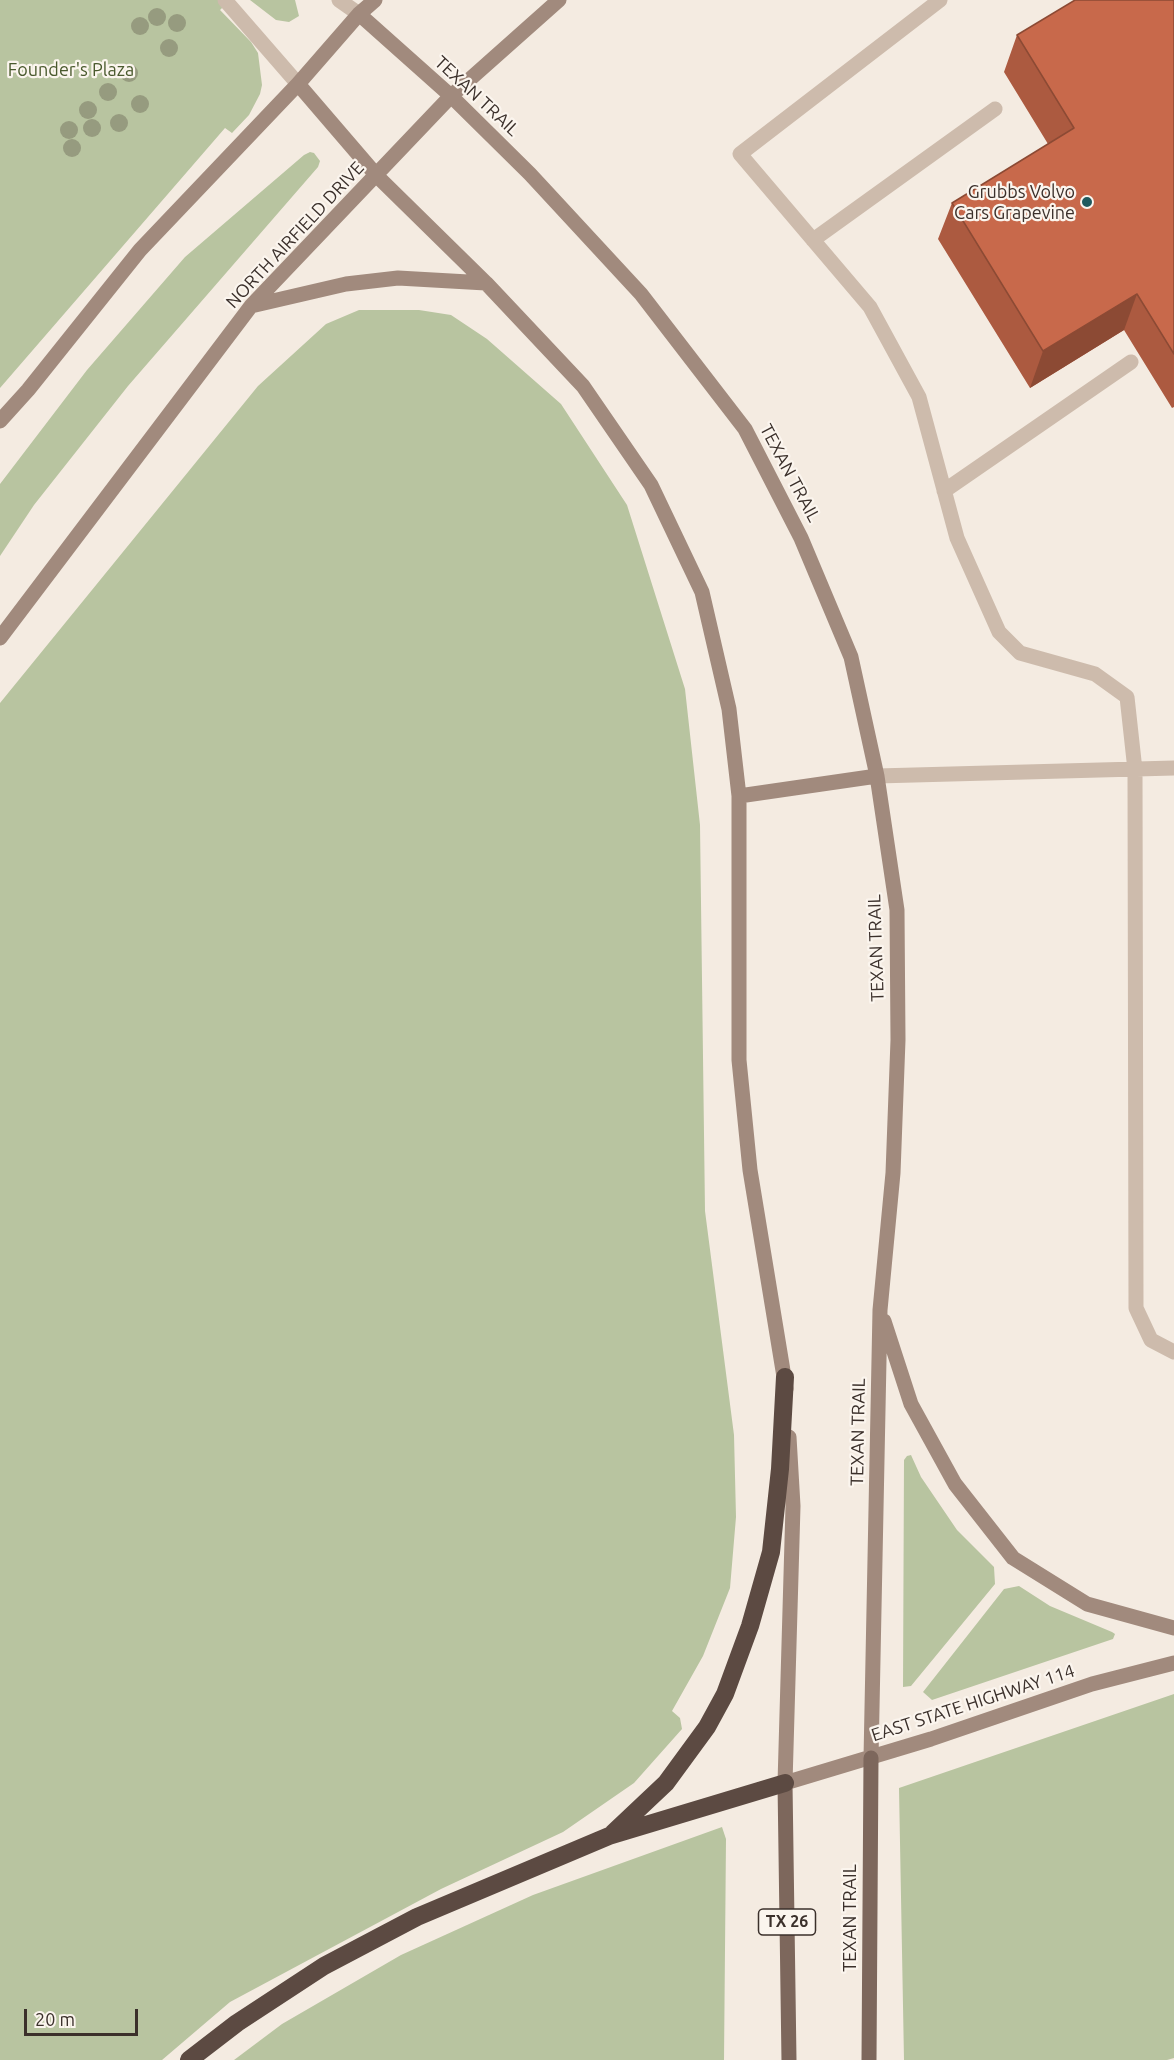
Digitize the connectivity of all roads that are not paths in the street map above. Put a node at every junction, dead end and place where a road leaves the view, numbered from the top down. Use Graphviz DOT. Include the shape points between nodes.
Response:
graph roads {
  1 [pos="225,0"];
  2 [pos="339,0"];
  3 [pos="375,0"];
  4 [pos="559,0"];
  5 [pos="940,0"];
  6 [pos="359,14"];
  7 [pos="298,84"];
  8 [pos="451,96"];
  9 [pos="995,110"];
  10 [pos="377,176"];
  11 [pos="813,240"];
  12 [pos="486,283"];
  13 [pos="251,306"];
  14 [pos="1131,362"];
  15 [pos="0,421"];
  16 [pos="944,491"];
  17 [pos="0,638"];
  18 [pos="1174,768"];
  19 [pos="1135,770"];
  20 [pos="877,776"];
  21 [pos="739,796"];
  22 [pos="880,1310"];
  23 [pos="1174,1352"];
  24 [pos="785,1377"];
  25 [pos="1174,1628"];
  26 [pos="1174,1663"];
  27 [pos="871,1758"];
  28 [pos="785,1783"];
  29 [pos="609,1836"];
  30 [pos="189,2060"];
  31 [pos="789,2060"];
  32 [pos="869,2060"];
  1 -- 7 [label="lane"];
  2 -- 6 [label="lane"];
  3 -- 6 [label="main road"];
  4 -- 8 [label="main road, NORTH AIRFIELD DRIVE"];
  5 -- 11 [label="lane" via="740,154"];
  6 -- 7 [label="main road"];
  6 -- 8 [label="main road, TEXAN TRAIL"];
  7 -- 10 [label="main road"];
  7 -- 15 [label="main road" via="140,250"];
  8 -- 10 [label="main road, NORTH AIRFIELD DRIVE"];
  8 -- 20 [label="main road, TEXAN TRAIL" via="641,294 745,429 801,538 851,657"];
  9 -- 11 [label="lane"];
  10 -- 12 [label="main road"];
  10 -- 13 [label="main road, NORTH AIRFIELD DRIVE"];
  11 -- 16 [label="lane" via="870,307 919,397"];
  12 -- 13 [label="main road" via="399,278"];
  12 -- 21 [label="main road" via="583,386 651,485 702,592 729,709"];
  13 -- 17 [label="main road, NORTH AIRFIELD DRIVE"];
  14 -- 16 [label="lane"];
  16 -- 19 [label="lane" via="957,538 999,632 1020,653 1095,674 1127,698"];
  18 -- 19 [label="lane"];
  19 -- 20 [label="lane"];
  19 -- 23 [label="lane" via="1136,1308 1151,1340"];
  20 -- 21 [label="main road"];
  20 -- 22 [label="main road, TEXAN TRAIL" via="897,910 898,1040 893,1173"];
  21 -- 24 [label="main road" via="739,1060 750,1170"];
  22 -- 25 [label="main road" via="911,1404 955,1484 1013,1558 1087,1604"];
  22 -- 27 [label="main road, TEXAN TRAIL"];
  24 -- 28 [label="main road" via="793,1506"];
  24 -- 29 [label="highway" via="771,1552 729,1684 708,1727 666,1783"];
  26 -- 27 [label="main road, EAST STATE HIGHWAY 114" via="1092,1684"];
  27 -- 28 [label="main road, EAST STATE HIGHWAY 114"];
  27 -- 32 [label="main road, TEXAN TRAIL"];
  28 -- 29 [label="highway"];
  28 -- 31 [label="main road, TX 26"];
  29 -- 30 [label="highway" via="417,1917 324,1966"];
}
